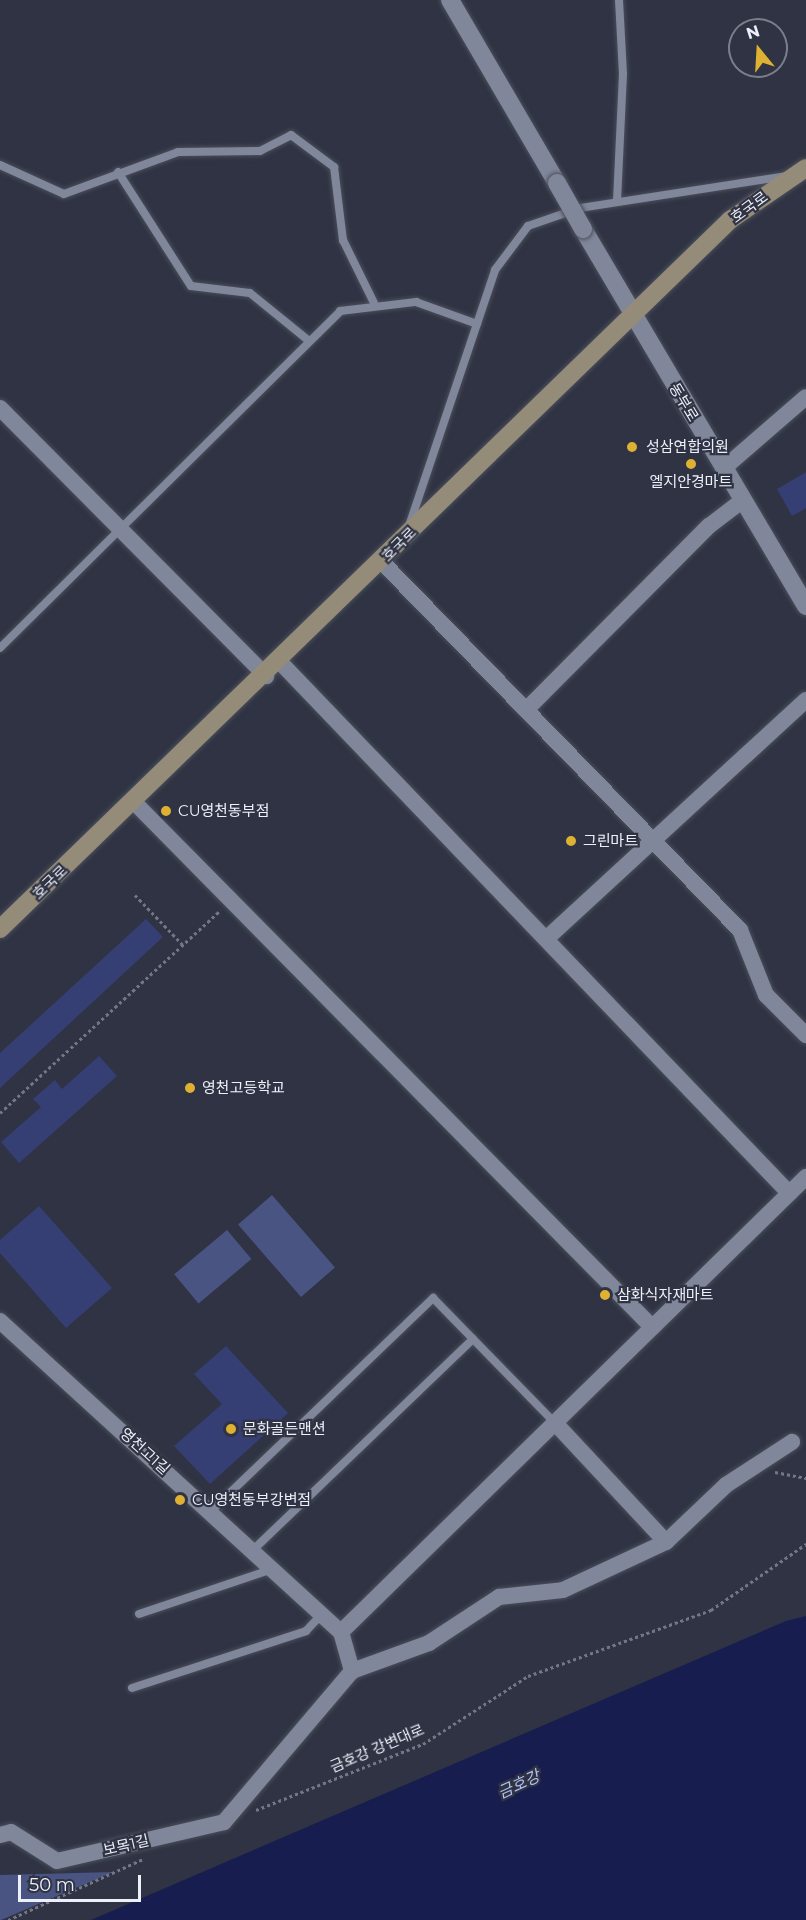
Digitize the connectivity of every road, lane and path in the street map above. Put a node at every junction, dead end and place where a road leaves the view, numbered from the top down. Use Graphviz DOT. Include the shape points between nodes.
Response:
graph roads {
  1 [pos="450,0"];
  2 [pos="619,0"];
  3 [pos="0,165"];
  4 [pos="801,171"];
  5 [pos="118,172"];
  6 [pos="617,201"];
  7 [pos="374,303"];
  8 [pos="631,315"];
  9 [pos="477,324"];
  10 [pos="309,341"];
  11 [pos="806,397"];
  12 [pos="3,418"];
  13 [pos="723,468"];
  14 [pos="743,500"];
  15 [pos="119,532"];
  16 [pos="405,538"];
  17 [pos="381,561"];
  18 [pos="806,606"];
  19 [pos="0,648"];
  20 [pos="280,662"];
  21 [pos="266,676"];
  22 [pos="806,700"];
  23 [pos="527,710"];
  24 [pos="134,802"];
  25 [pos="655,839"];
  26 [pos="135,895"];
  27 [pos="231,901"];
  28 [pos="3,919"];
  29 [pos="546,939"];
  30 [pos="183,945"];
  31 [pos="806,1035"];
  32 [pos="0,1113"];
  33 [pos="806,1177"];
  34 [pos="789,1194"];
  35 [pos="0,1321"];
  36 [pos="652,1327"];
  37 [pos="473,1339"];
  38 [pos="555,1423"];
  39 [pos="792,1442"];
  40 [pos="752,1468"];
  41 [pos="806,1478"];
  42 [pos="211,1511"];
  43 [pos="666,1542"];
  44 [pos="806,1544"];
  45 [pos="254,1550"];
  46 [pos="273,1569"];
  47 [pos="139,1614"];
  48 [pos="322,1614"];
  49 [pos="341,1632"];
  50 [pos="352,1671"];
  51 [pos="132,1688"];
  52 [pos="224,1822"];
  53 [pos="0,1835"];
  54 [pos="154,1854"];
  55 [pos="8,1920"];
  1 -- 8 [label="street, 동부로, bridge"];
  2 -- 6 [label="lane" via="623,74"];
  3 -- 5 [label="lane" via="63,194"];
  4 -- 6 [label="lane"];
  4 -- 8 [label="main road, 호국로" via="730,220"];
  5 -- 7 [label="lane" via="178,152 260,151 291,135 334,167 343,240"];
  5 -- 10 [label="lane" via="191,286 250,293"];
  6 -- 9 [label="lane" via="528,226 495,270"];
  7 -- 9 [label="lane" via="416,302"];
  7 -- 10 [label="lane" via="340,310"];
  8 -- 13 [label="street, 동부로"];
  8 -- 16 [label="main road, 호국로"];
  9 -- 16 [label="lane"];
  10 -- 15 [label="lane"];
  11 -- 13 [label="street"];
  12 -- 15 [label="street"];
  13 -- 14 [label="street, 동부로"];
  14 -- 18 [label="street, 동부로"];
  14 -- 23 [label="street" via="709,526"];
  15 -- 19 [label="lane"];
  15 -- 21 [label="street"];
  16 -- 17 [label="main road, 호국로"];
  17 -- 20 [label="main road, 호국로"];
  17 -- 23 [label="street"];
  20 -- 21 [label="main road, 호국로"];
  20 -- 29 [label="street"];
  21 -- 24 [label="main road, 호국로"];
  22 -- 25 [label="street"];
  23 -- 25 [label="street"];
  24 -- 27 [label="street"];
  24 -- 28 [label="main road, 호국로"];
  25 -- 29 [label="street"];
  25 -- 31 [label="street" via="740,930 766,995"];
  26 -- 30 [label="path"];
  27 -- 30 [label="path"];
  27 -- 36 [label="street"];
  29 -- 34 [label="street"];
  30 -- 32 [label="path"];
  33 -- 34 [label="street"];
  34 -- 36 [label="street"];
  35 -- 42 [label="street, 영천고1길"];
  36 -- 38 [label="street"];
  37 -- 38 [label="lane"];
  37 -- 42 [label="lane" via="433,1298"];
  37 -- 45 [label="lane"];
  38 -- 43 [label="street"];
  38 -- 49 [label="street"];
  39 -- 40 [label="street"];
  40 -- 41 [label="path"];
  40 -- 43 [label="street"];
  42 -- 45 [label="street, 영천고1길"];
  43 -- 50 [label="street" via="563,1590 499,1597 429,1643"];
  44 -- 52 [label="path, 금호강 강변대로" via="711,1610 528,1676 423,1744"];
  45 -- 46 [label="street, 영천고1길"];
  46 -- 47 [label="lane"];
  46 -- 48 [label="street, 영천고1길"];
  48 -- 49 [label="street, 영천고1길"];
  48 -- 51 [label="lane" via="306,1631"];
  49 -- 50 [label="street"];
  50 -- 52 [label="street"];
  52 -- 53 [label="street, 보목1길" via="57,1861 11,1832"];
  54 -- 55 [label="path"];
}
